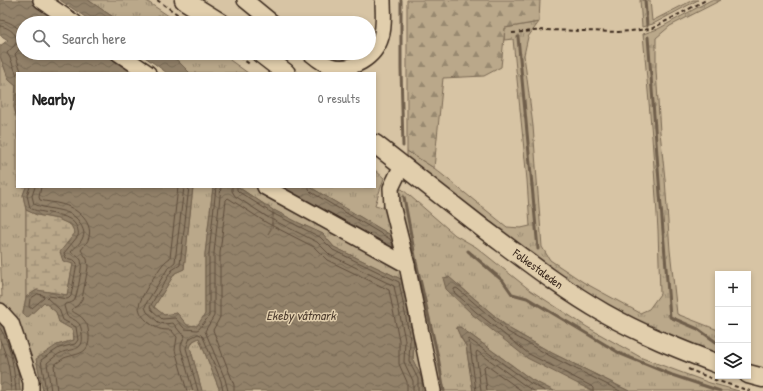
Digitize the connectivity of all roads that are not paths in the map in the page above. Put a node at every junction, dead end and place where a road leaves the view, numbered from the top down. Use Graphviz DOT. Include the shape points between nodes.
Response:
graph roads {
  1 [pos="41,0"];
  2 [pos="184,0"];
  3 [pos="195,0"];
  4 [pos="245,0"];
  5 [pos="383,0"];
  6 [pos="64,16"];
  7 [pos="210,16"];
  8 [pos="213,16"];
  9 [pos="264,16"];
  10 [pos="376,46"];
  11 [pos="128,60"];
  12 [pos="257,60"];
  13 [pos="319,60"];
  14 [pos="365,60"];
  15 [pos="146,72"];
  16 [pos="284,72"];
  17 [pos="376,145"];
  18 [pos="402,165"];
  19 [pos="267,188"];
  20 [pos="407,265"];
  21 [pos="0,311"];
  22 [pos="715,363"];
  23 [pos="751,375"];
  24 [pos="763,378"];
  25 [pos="31,391"];
  26 [pos="433,391"];
  1 -- 6 [label="lane"];
  2 -- 7 [label="main road"];
  3 -- 8 [label="main road"];
  4 -- 9 [label="lane"];
  5 -- 10 [label="lane" via="383,25"];
  11 -- 15 [label="lane"];
  12 -- 16 [label="main road"];
  13 -- 14 [label="lane" via="339,67"];
  17 -- 18 [label="main road, Folkestaleden"];
  18 -- 20 [label="lane" via="391,188 392,205"];
  18 -- 22 [label="main road, Folkestaleden" via="568,291 634,329"];
  19 -- 20 [label="lane"];
  20 -- 26 [label="lane"];
  21 -- 25 [label="lane" via="11,323 31,382"];
  23 -- 24 [label="main road"];
}
